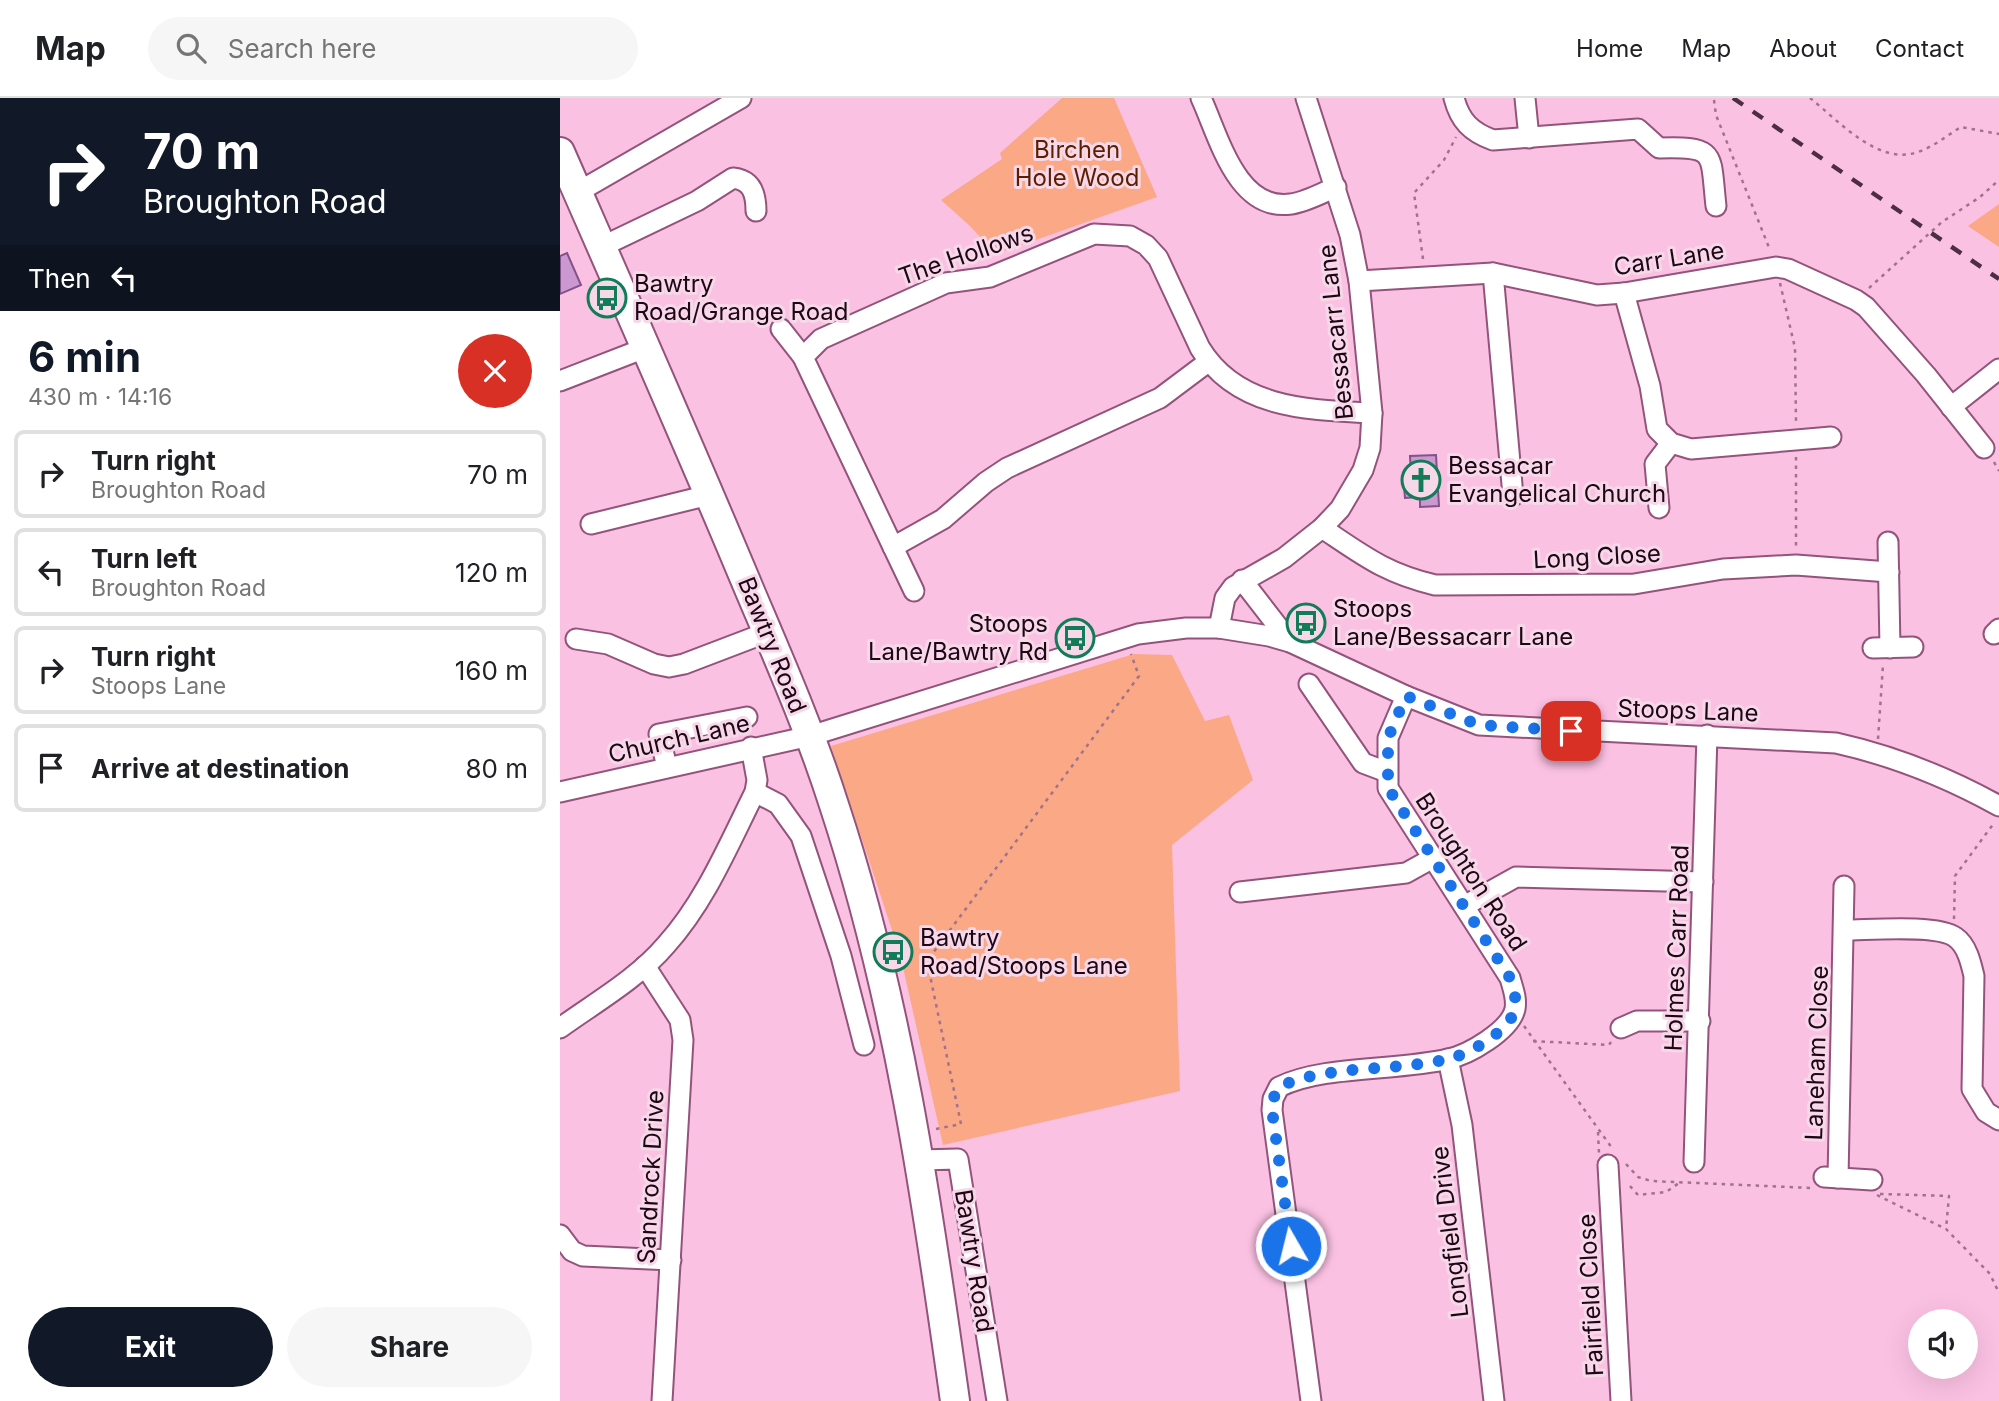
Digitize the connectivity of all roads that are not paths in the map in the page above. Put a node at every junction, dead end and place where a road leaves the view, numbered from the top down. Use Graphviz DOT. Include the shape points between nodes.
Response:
graph roads {
  1 [pos="741,98"];
  2 [pos="1201,98"];
  3 [pos="1306,98"];
  4 [pos="1454,98"];
  5 [pos="1525,98"];
  6 [pos="1529,138"];
  7 [pos="560,152"];
  8 [pos="1336,187"];
  9 [pos="578,192"];
  10 [pos="1716,206"];
  11 [pos="756,211"];
  12 [pos="601,247"];
  13 [pos="1493,273"];
  14 [pos="1359,281"];
  15 [pos="1624,293"];
  16 [pos="781,329"];
  17 [pos="645,348"];
  18 [pos="803,357"];
  19 [pos="1208,362"];
  20 [pos="1999,369"];
  21 [pos="560,381"];
  22 [pos="1951,407"];
  23 [pos="1372,413"];
  24 [pos="1831,438"];
  25 [pos="1671,443"];
  26 [pos="1984,448"];
  27 [pos="709,495"];
  28 [pos="1513,496"];
  29 [pos="1659,508"];
  30 [pos="591,524"];
  31 [pos="1322,528"];
  32 [pos="1888,542"];
  33 [pos="893,547"];
  34 [pos="1889,572"];
  35 [pos="1242,580"];
  36 [pos="914,591"];
  37 [pos="1219,628"];
  38 [pos="768,632"];
  39 [pos="576,639"];
  40 [pos="1290,642"];
  41 [pos="1913,647"];
  42 [pos="1309,684"];
  43 [pos="1406,696"];
  44 [pos="747,717"];
  45 [pos="1707,735"];
  46 [pos="810,736"];
  47 [pos="751,747"];
  48 [pos="667,767"];
  49 [pos="1387,772"];
  50 [pos="560,792"];
  51 [pos="755,792"];
  52 [pos="1999,806"];
  53 [pos="1433,858"];
  54 [pos="1703,882"];
  55 [pos="1844,886"];
  56 [pos="1240,892"];
  57 [pos="1464,906"];
  58 [pos="1845,930"];
  59 [pos="645,966"];
  60 [pos="1700,1021"];
  61 [pos="560,1028"];
  62 [pos="1621,1028"];
  63 [pos="864,1045"];
  64 [pos="1448,1059"];
  65 [pos="1999,1120"];
  66 [pos="918,1147"];
  67 [pos="1615,1158"];
  68 [pos="1694,1162"];
  69 [pos="1872,1180"];
  70 [pos="1610,1186"];
  71 [pos="1630,1186"];
  72 [pos="560,1235"];
  73 [pos="671,1260"];
  74 [pos="662,1401"];
  75 [pos="955,1401"];
  76 [pos="997,1401"];
  77 [pos="1311,1401"];
  78 [pos="1494,1401"];
  79 [pos="1620,1401"];
  1 -- 9 [label="street"];
  2 -- 8 [label="street" via="1239,181 1263,202 1293,204"];
  3 -- 8 [label="street, Bessacarr Lane"];
  4 -- 6 [label="street" via="1458,113 1478,135 1493,140"];
  5 -- 6 [label="street"];
  6 -- 10 [label="street" via="1638,130 1659,148 1704,151 1711,159"];
  7 -- 9 [label="highway, Bawtry Road"];
  8 -- 14 [label="street, Bessacarr Lane"];
  9 -- 12 [label="highway, Bawtry Road"];
  11 -- 12 [label="street" via="750,186 733,178 697,201"];
  12 -- 17 [label="highway, Bawtry Road"];
  13 -- 14 [label="street, Carr Lane"];
  13 -- 15 [label="street, Carr Lane" via="1582,293"];
  13 -- 28 [label="street"];
  14 -- 23 [label="street, Bessacarr Lane"];
  15 -- 22 [label="street, Carr Lane" via="1776,267 1787,269 1856,300"];
  15 -- 25 [label="street" via="1650,386 1653,419"];
  16 -- 18 [label="street"];
  17 -- 21 [label="street"];
  17 -- 27 [label="highway, Bawtry Road"];
  18 -- 19 [label="street, The Hollows" via="821,339 946,283 990,276 1094,234 1130,236 1158,258"];
  18 -- 33 [label="street"];
  19 -- 23 [label="street, The Hollows" via="1250,394 1280,405"];
  19 -- 33 [label="street" via="1160,398 1007,468 943,519"];
  20 -- 22 [label="street"];
  22 -- 26 [label="street, Carr Lane"];
  23 -- 31 [label="street, Bessacarr Lane" via="1363,470 1340,509"];
  24 -- 25 [label="street" via="1691,449"];
  25 -- 29 [label="street" via="1655,464"];
  27 -- 30 [label="street"];
  27 -- 38 [label="highway, Bawtry Road"];
  31 -- 34 [label="street, Long Close" via="1378,566 1435,585 1634,584 1723,569 1796,565"];
  31 -- 35 [label="street, Bessacarr Lane" via="1284,558"];
  32 -- 34 [label="street"];
  33 -- 36 [label="street"];
  34 -- 41 [label="street" via="1882,648"];
  35 -- 37 [label="street, Bessacarr Lane" via="1225,598"];
  35 -- 40 [label="street"];
  37 -- 40 [label="street, Stoops Lane"];
  37 -- 46 [label="street, Stoops Lane" via="1158,630 1125,638"];
  38 -- 39 [label="street" via="669,667 608,644"];
  38 -- 46 [label="highway, Bawtry Road"];
  40 -- 43 [label="street, Stoops Lane"];
  42 -- 49 [label="street" via="1363,763"];
  43 -- 45 [label="street, Stoops Lane" via="1479,725"];
  43 -- 49 [label="street, Broughton Road" via="1388,738"];
  44 -- 48 [label="street" via="659,734"];
  45 -- 52 [label="street, Stoops Lane" via="1836,743 1878,752 1961,784"];
  45 -- 54 [label="street, Holmes Carr Road"];
  46 -- 47 [label="street, Church Lane"];
  46 -- 66 [label="highway, Bawtry Road" via="878,955"];
  47 -- 48 [label="street, Church Lane"];
  47 -- 51 [label="street"];
  48 -- 50 [label="street, Church Lane"];
  49 -- 53 [label="street, Broughton Road" via="1388,788"];
  51 -- 59 [label="street" via="682,927"];
  51 -- 63 [label="street" via="778,804 802,836"];
  53 -- 56 [label="street" via="1406,873"];
  53 -- 57 [label="street, Broughton Road"];
  54 -- 57 [label="street" via="1516,877"];
  54 -- 60 [label="street, Holmes Carr Road"];
  55 -- 58 [label="street, Laneham Close"];
  57 -- 64 [label="street, Broughton Road" via="1510,978 1514,1012 1484,1043"];
  58 -- 65 [label="street" via="1930,930 1954,936 1970,959 1974,976 1972,1089 1986,1112"];
  58 -- 69 [label="street, Laneham Close" via="1826,1181"];
  59 -- 61 [label="street"];
  59 -- 73 [label="street, Sandrock Drive" via="680,1020 683,1040"];
  60 -- 62 [label="street" via="1637,1021"];
  60 -- 68 [label="street, Holmes Carr Road"];
  64 -- 77 [label="street" via="1303,1078 1279,1087 1273,1099"];
  64 -- 78 [label="street, Longfield Drive" via="1462,1125"];
  66 -- 75 [label="highway, Bawtry Road"];
  66 -- 76 [label="street, Bawtry Road" via="958,1159"];
  67 -- 70 [label="street, Fairfield Close"];
  70 -- 71 [label="street, Fairfield Close"];
  70 -- 79 [label="street, Fairfield Close"];
  72 -- 73 [label="street" via="572,1251 583,1256"];
  73 -- 74 [label="street, Sandrock Drive"];
}
